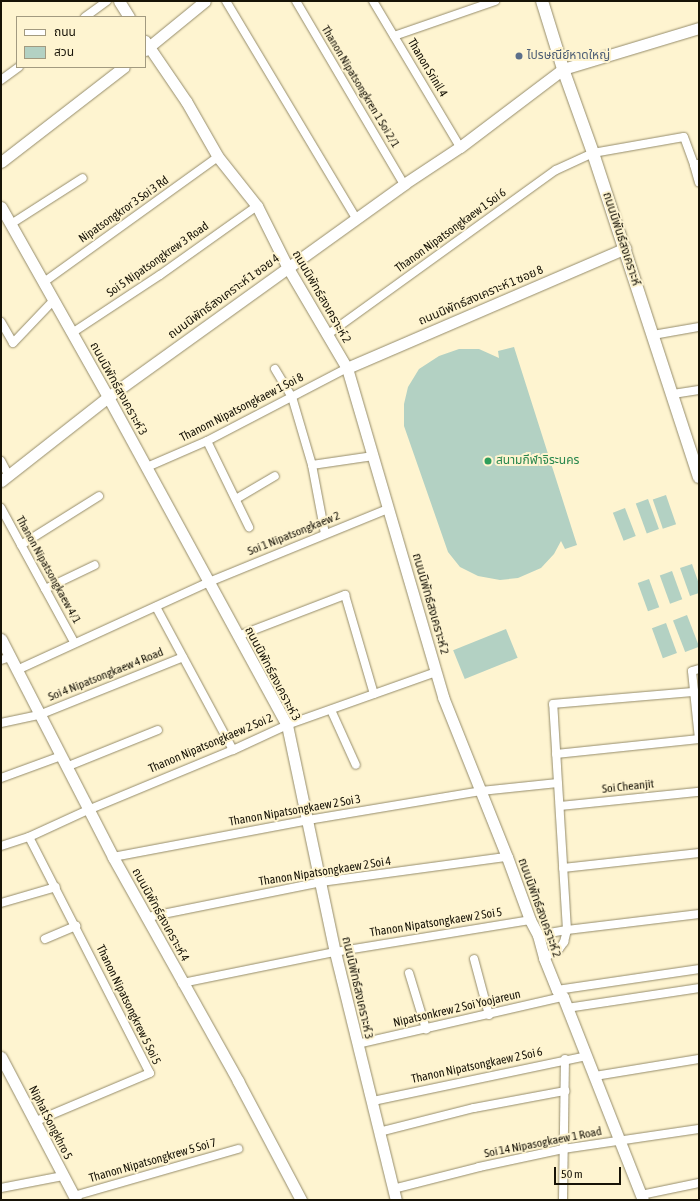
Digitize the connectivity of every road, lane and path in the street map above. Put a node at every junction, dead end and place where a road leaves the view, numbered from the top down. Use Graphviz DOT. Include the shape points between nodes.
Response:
graph roads {
  1 [pos="107,1"];
  2 [pos="119,1"];
  3 [pos="206,1"];
  4 [pos="226,1"];
  5 [pos="296,1"];
  6 [pos="373,1"];
  7 [pos="495,1"];
  8 [pos="542,1"];
  9 [pos="86,16"];
  10 [pos="128,16"];
  11 [pos="699,28"];
  12 [pos="394,36"];
  13 [pos="146,46"];
  14 [pos="18,68"];
  15 [pos="123,68"];
  16 [pos="563,69"];
  17 [pos="1,80"];
  18 [pos="460,147"];
  19 [pos="593,153"];
  20 [pos="218,157"];
  21 [pos="1,162"];
  22 [pos="697,164"];
  23 [pos="83,178"];
  24 [pos="699,182"];
  25 [pos="404,184"];
  26 [pos="257,206"];
  27 [pos="1,207"];
  28 [pos="357,220"];
  29 [pos="11,224"];
  30 [pos="625,248"];
  31 [pos="288,268"];
  32 [pos="44,282"];
  33 [pos="54,300"];
  34 [pos="1,322"];
  35 [pos="699,327"];
  36 [pos="72,333"];
  37 [pos="326,335"];
  38 [pos="653,335"];
  39 [pos="347,368"];
  40 [pos="275,369"];
  41 [pos="699,390"];
  42 [pos="673,394"];
  43 [pos="108,397"];
  44 [pos="292,397"];
  45 [pos="207,440"];
  46 [pos="373,456"];
  47 [pos="1,461"];
  48 [pos="312,465"];
  49 [pos="147,467"];
  50 [pos="275,476"];
  51 [pos="699,477"];
  52 [pos="5,478"];
  53 [pos="100,496"];
  54 [pos="236,499"];
  55 [pos="1,508"];
  56 [pos="388,509"];
  57 [pos="249,527"];
  58 [pos="325,534"];
  59 [pos="21,545"];
  60 [pos="95,565"];
  61 [pos="209,582"];
  62 [pos="45,589"];
  63 [pos="156,607"];
  64 [pos="238,636"];
  65 [pos="1,639"];
  66 [pos="74,642"];
  67 [pos="183,656"];
  68 [pos="6,659"];
  69 [pos="699,669"];
  70 [pos="17,670"];
  71 [pos="436,672"];
  72 [pos="694,692"];
  73 [pos="374,694"];
  74 [pos="331,710"];
  75 [pos="39,715"];
  76 [pos="1,723"];
  77 [pos="287,725"];
  78 [pos="158,730"];
  79 [pos="699,739"];
  80 [pos="233,750"];
  81 [pos="556,754"];
  82 [pos="61,756"];
  83 [pos="356,765"];
  84 [pos="66,766"];
  85 [pos="1,778"];
  86 [pos="558,783"];
  87 [pos="481,792"];
  88 [pos="699,792"];
  89 [pos="560,806"];
  90 [pos="88,810"];
  91 [pos="308,820"];
  92 [pos="30,837"];
  93 [pos="1,846"];
  94 [pos="699,853"];
  95 [pos="113,857"];
  96 [pos="507,857"];
  97 [pos="563,868"];
  98 [pos="321,882"];
  99 [pos="56,887"];
  100 [pos="1,903"];
  101 [pos="699,914"];
  102 [pos="148,917"];
  103 [pos="530,920"];
  104 [pos="76,926"];
  105 [pos="567,930"];
  106 [pos="538,935"];
  107 [pos="45,939"];
  108 [pos="335,952"];
  109 [pos="544,958"];
  110 [pos="474,959"];
  111 [pos="699,969"];
  112 [pos="409,973"];
  113 [pos="182,983"];
  114 [pos="699,988"];
  115 [pos="562,998"];
  116 [pos="489,1015"];
  117 [pos="426,1029"];
  118 [pos="357,1044"];
  119 [pos="586,1056"];
  120 [pos="1,1057"];
  121 [pos="565,1059"];
  122 [pos="699,1060"];
  123 [pos="5,1072"];
  124 [pos="594,1076"];
  125 [pos="565,1091"];
  126 [pos="373,1101"];
  127 [pos="34,1122"];
  128 [pos="699,1129"];
  129 [pos="379,1132"];
  130 [pos="619,1141"];
  131 [pos="238,1148"];
  132 [pos="563,1149"];
  133 [pos="63,1176"];
  134 [pos="699,1183"];
  135 [pos="1,1188"];
  136 [pos="395,1195"];
  137 [pos="642,1197"];
  138 [pos="75,1198"];
  139 [pos="301,1200"];
  140 [pos="564,1200"];
  1 -- 9 [label="street"];
  2 -- 10 [label="street"];
  3 -- 13 [label="street"];
  4 -- 28 [label="street"];
  5 -- 25 [label="street, Thanon Nipatsongkren 1 Soi 2/1"];
  6 -- 12 [label="street, Thanon Srinil 4"];
  7 -- 12 [label="street"];
  8 -- 16 [label="main road, ถนนนิพันธ์สงเคราะห์"];
  11 -- 16 [label="street"];
  12 -- 18 [label="street, Thanon Srinil 4"];
  13 -- 20 [label="street, ถนนนิพัทธ์สงเคราะห์ 2" via="186,101"];
  14 -- 17 [label="street"];
  15 -- 21 [label="street"];
  16 -- 18 [label="street, ถนนนิพัทธ์สงเคราะห์ 1 ซอย 4"];
  16 -- 19 [label="main road, ถนนนิพันธ์สงเคราะห์"];
  18 -- 25 [label="street, ถนนนิพัทธ์สงเคราะห์ 1 ซอย 4"];
  19 -- 22 [label="street, Thanon Nipatsongkaew 1 Soi 6" via="684,137"];
  19 -- 30 [label="main road, ถนนนิพันธ์สงเคราะห์"];
  19 -- 37 [label="street, Thanon Nipatsongkaew 1 Soi 6" via="556,170"];
  20 -- 26 [label="street, ถนนนิพัทธ์สงเคราะห์ 2"];
  20 -- 32 [label="street, Nipatsongkror 3 Soi 3 Rd"];
  22 -- 24 [label="street"];
  23 -- 29 [label="street"];
  25 -- 28 [label="street, ถนนนิพัทธ์สงเคราะห์ 1 ซอย 4"];
  26 -- 31 [label="street, ถนนนิพัทธ์สงเคราะห์ 2"];
  26 -- 36 [label="street, Soi 5 Nipatsongkrew 3 Road"];
  27 -- 29 [label="street, ถนนนิพัทธ์สงเคราะห์ 3"];
  28 -- 31 [label="street, ถนนนิพัทธ์สงเคราะห์ 1 ซอย 4"];
  29 -- 32 [label="street, ถนนนิพัทธ์สงเคราะห์ 3"];
  30 -- 38 [label="main road, ถนนนิพันธ์สงเคราะห์"];
  30 -- 39 [label="street, ถนนนิพัทธ์สงเคราะห์ 1 ซอย 8"];
  31 -- 37 [label="street, ถนนนิพัทธ์สงเคราะห์ 2"];
  31 -- 43 [label="street, ถนนนิพัทธ์สงเคราะห์ 1 ซอย 4"];
  32 -- 33 [label="street, ถนนนิพัทธ์สงเคราะห์ 3"];
  33 -- 34 [label="street" via="13,343"];
  33 -- 36 [label="street, ถนนนิพัทธ์สงเคราะห์ 3"];
  35 -- 38 [label="street"];
  36 -- 43 [label="street, ถนนนิพัทธ์สงเคราะห์ 3"];
  37 -- 39 [label="street, ถนนนิพัทธ์สงเคราะห์ 2"];
  38 -- 42 [label="main road, ถนนนิพันธ์สงเคราะห์"];
  39 -- 44 [label="street, Thanom Nipatsongkaew 1 Soi 8"];
  39 -- 46 [label="street, ถนนนิพัทธ์สงเคราะห์ 2"];
  40 -- 44 [label="street"];
  41 -- 42 [label="street"];
  42 -- 51 [label="main road, ถนนนิพันธ์สงเคราะห์"];
  43 -- 49 [label="street, ถนนนิพัทธ์สงเคราะห์ 3"];
  43 -- 52 [label="street, ถนนนิพัทธ์สงเคราะห์ 1 ซอย 4"];
  44 -- 45 [label="street, Thanom Nipatsongkaew 1 Soi 8"];
  44 -- 48 [label="street"];
  45 -- 49 [label="street, Thanom Nipatsongkaew 1 Soi 8"];
  45 -- 54 [label="street"];
  46 -- 48 [label="street"];
  46 -- 56 [label="street, ถนนนิพัทธ์สงเคราะห์ 2"];
  47 -- 52 [label="street"];
  48 -- 58 [label="street"];
  49 -- 61 [label="street, ถนนนิพัทธ์สงเคราะห์ 3"];
  50 -- 54 [label="street"];
  53 -- 59 [label="street"];
  54 -- 57 [label="street"];
  55 -- 59 [label="street, Thanon Nipatsongkaew 4/1"];
  56 -- 58 [label="street, Soi 1 Nipatsongkaew 2"];
  56 -- 71 [label="street, ถนนนิพัทธ์สงเคราะห์ 2"];
  58 -- 61 [label="street, Soi 1 Nipatsongkaew 2"];
  59 -- 62 [label="street, Thanon Nipatsongkaew 4/1"];
  60 -- 62 [label="street"];
  61 -- 63 [label="street, Soi 1 Nipatsongkaew 2"];
  61 -- 64 [label="street, ถนนนิพัทธ์สงเคราะห์ 3"];
  62 -- 66 [label="street, Thanon Nipatsongkaew 4/1"];
  63 -- 66 [label="street, Soi 1 Nipatsongkaew 2"];
  63 -- 67 [label="street"];
  64 -- 73 [label="street" via="345,595"];
  64 -- 77 [label="street, ถนนนิพัทธ์สงเคราะห์ 3"];
  65 -- 68 [label="street, ถนนนิพัทธ์สงเคราะห์ 4"];
  66 -- 70 [label="street, Soi 1 Nipatsongkaew 2"];
  67 -- 75 [label="street, Soi 4 Nipatsongkaew 4 Road"];
  67 -- 80 [label="street"];
  68 -- 70 [label="street, ถนนนิพัทธ์สงเคราะห์ 4"];
  69 -- 72 [label="street" via="692,670"];
  70 -- 75 [label="street, ถนนนิพัทธ์สงเคราะห์ 4"];
  71 -- 73 [label="street, Thanon Nipatsongkaew 2 Soi 2"];
  71 -- 87 [label="street, ถนนนิพัทธ์สงเคราะห์ 2" via="443,697"];
  72 -- 79 [label="street"];
  72 -- 81 [label="street" via="553,704"];
  73 -- 74 [label="street, Thanon Nipatsongkaew 2 Soi 2"];
  74 -- 77 [label="street, Thanon Nipatsongkaew 2 Soi 2"];
  74 -- 83 [label="street"];
  75 -- 76 [label="street, Soi 4 Nipatsongkaew 4 Road"];
  75 -- 82 [label="street, ถนนนิพัทธ์สงเคราะห์ 4"];
  77 -- 80 [label="street, Thanon Nipatsongkaew 2 Soi 2"];
  77 -- 91 [label="street, ถนนนิพัทธ์สงเคราะห์ 3"];
  78 -- 84 [label="street"];
  79 -- 81 [label="street"];
  80 -- 90 [label="street, Thanon Nipatsongkaew 2 Soi 2"];
  81 -- 86 [label="street"];
  82 -- 84 [label="street, ถนนนิพัทธ์สงเคราะห์ 4"];
  82 -- 85 [label="street"];
  84 -- 90 [label="street, ถนนนิพัทธ์สงเคราะห์ 4"];
  86 -- 87 [label="street, Thanon Nipatsongkaew 2 Soi 3"];
  86 -- 89 [label="street"];
  87 -- 91 [label="street, Thanon Nipatsongkaew 2 Soi 3"];
  87 -- 96 [label="street, ถนนนิพัทธ์สงเคราะห์ 2"];
  88 -- 89 [label="street, Soi Cheanjit"];
  89 -- 97 [label="street"];
  90 -- 92 [label="street, Thanon Nipatsongkaew 2 Soi 2"];
  90 -- 95 [label="street, ถนนนิพัทธ์สงเคราะห์ 4"];
  91 -- 95 [label="street, Thanon Nipatsongkaew 2 Soi 3"];
  91 -- 98 [label="street, ถนนนิพัทธ์สงเคราะห์ 3"];
  92 -- 93 [label="street, Thanon Nipatsongkaew 2 Soi 2"];
  92 -- 99 [label="street, Thanon Nipatsongkrew 5 Soi 5"];
  94 -- 97 [label="street"];
  95 -- 102 [label="street, ถนนนิพัทธ์สงเคราะห์ 4"];
  96 -- 98 [label="street, Thanon Nipatsongkaew 2 Soi 4"];
  96 -- 103 [label="street, ถนนนิพัทธ์สงเคราะห์ 2"];
  97 -- 105 [label="street"];
  98 -- 102 [label="street, Thanon Nipatsongkaew 2 Soi 4"];
  98 -- 108 [label="street, ถนนนิพัทธ์สงเคราะห์ 3"];
  99 -- 100 [label="street"];
  99 -- 104 [label="street, Thanon Nipatsongkrew 5 Soi 5"];
  101 -- 105 [label="street"];
  102 -- 113 [label="street, ถนนนิพัทธ์สงเคราะห์ 4"];
  103 -- 106 [label="street, ถนนนิพัทธ์สงเคราะห์ 2"];
  103 -- 108 [label="street, Thanon Nipatsongkaew 2 Soi 5"];
  104 -- 107 [label="street"];
  104 -- 127 [label="street, Thanon Nipatsongkrew 5 Soi 5" via="150,1073"];
  105 -- 106 [label="street"];
  105 -- 109 [label="street" via="559,949"];
  106 -- 109 [label="street, ถนนนิพัทธ์สงเคราะห์ 2"];
  108 -- 113 [label="street, Thanon Nipatsongkaew 2 Soi 5"];
  108 -- 118 [label="street, ถนนนิพัทธ์สงเคราะห์ 3"];
  109 -- 115 [label="street, ถนนนิพัทธ์สงเคราะห์ 2"];
  110 -- 116 [label="street"];
  111 -- 115 [label="street"];
  112 -- 117 [label="street"];
  113 -- 139 [label="street, ถนนนิพัทธ์สงเคราะห์ 4"];
  114 -- 115 [label="street"];
  115 -- 116 [label="street, Nipatsonkrew 2 Soi Yoojareun"];
  115 -- 119 [label="street, ถนนนิพัทธ์สงเคราะห์ 2"];
  116 -- 117 [label="street, Nipatsonkrew 2 Soi Yoojareun"];
  117 -- 118 [label="street, Nipatsonkrew 2 Soi Yoojareun"];
  118 -- 126 [label="street, ถนนนิพัทธ์สงเคราะห์ 3"];
  119 -- 121 [label="street, Thanon Nipatsongkaew 2 Soi 6"];
  119 -- 124 [label="street, ถนนนิพัทธ์สงเคราะห์ 2"];
  120 -- 123 [label="street, Niphat Songkhro 5"];
  121 -- 125 [label="street"];
  121 -- 126 [label="street, Thanon Nipatsongkaew 2 Soi 6"];
  122 -- 124 [label="street"];
  123 -- 127 [label="street, Niphat Songkhro 5"];
  124 -- 130 [label="street, ถนนนิพัทธ์สงเคราะห์ 2"];
  125 -- 129 [label="street" via="474,1108"];
  125 -- 132 [label="street"];
  126 -- 129 [label="street, ถนนนิพัทธ์สงเคราะห์ 3"];
  127 -- 133 [label="street, Niphat Songkhro 5"];
  128 -- 130 [label="street, Soi 14 Nipasogkaew 1 Road"];
  129 -- 136 [label="street, ถนนนิพัทธ์สงเคราะห์ 3"];
  130 -- 132 [label="street, Soi 14 Nipasogkaew 1 Road"];
  130 -- 137 [label="street, ถนนนิพัทธ์สงเคราะห์ 2"];
  131 -- 138 [label="street, Thanon Nipatsongkrew 5 Soi 7"];
  132 -- 136 [label="street, Soi 14 Nipasogkaew 1 Road" via="479,1167"];
  132 -- 140 [label="street"];
  133 -- 135 [label="street"];
  133 -- 138 [label="street, Niphat Songkhro 5"];
  134 -- 137 [label="street"];
}
